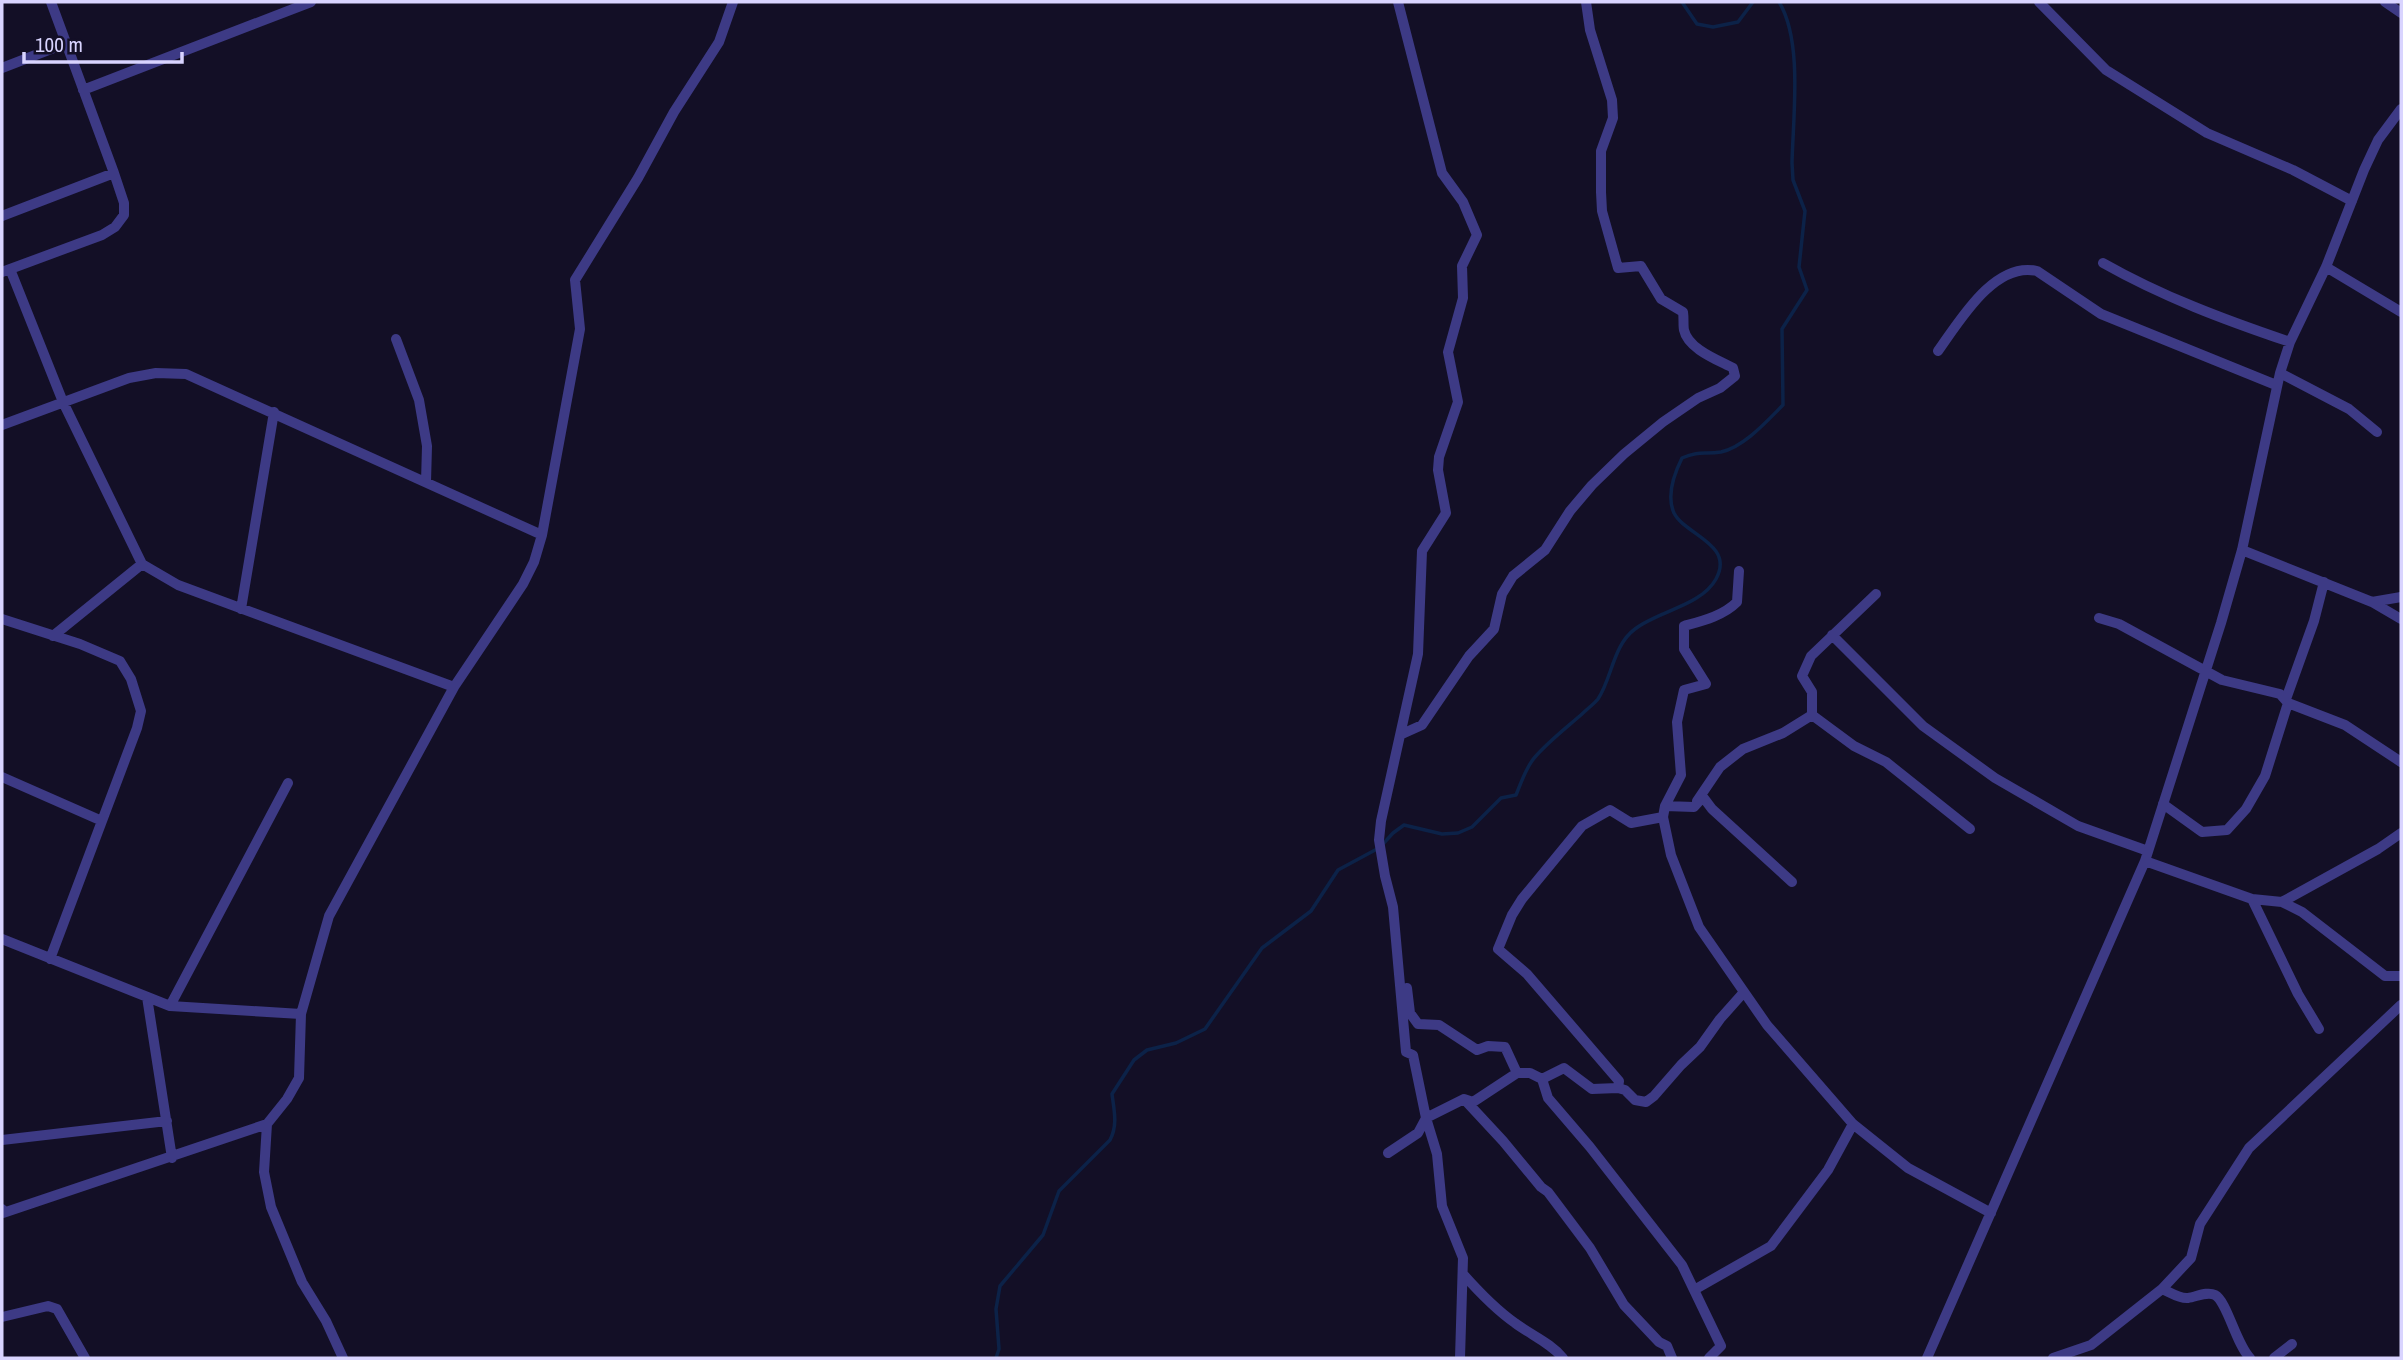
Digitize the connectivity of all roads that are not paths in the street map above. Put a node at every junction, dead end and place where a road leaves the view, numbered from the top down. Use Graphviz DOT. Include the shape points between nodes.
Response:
graph roads {
  1 [pos="51,2"];
  2 [pos="311,2"];
  3 [pos="733,2"];
  4 [pos="1398,2"];
  5 [pos="1586,2"];
  6 [pos="2039,2"];
  7 [pos="2385,2"];
  8 [pos="2401,13"];
  9 [pos="64,44"];
  10 [pos="2,68"];
  11 [pos="83,90"];
  12 [pos="2401,109"];
  13 [pos="114,173"];
  14 [pos="2352,201"];
  15 [pos="2,216"];
  16 [pos="2103,262"];
  17 [pos="2326,267"];
  18 [pos="6,271"];
  19 [pos="2401,312"];
  20 [pos="396,339"];
  21 [pos="2290,342"];
  22 [pos="1938,351"];
  23 [pos="2280,373"];
  24 [pos="2276,385"];
  25 [pos="63,402"];
  26 [pos="274,412"];
  27 [pos="2,425"];
  28 [pos="2377,432"];
  29 [pos="426,482"];
  30 [pos="542,535"];
  31 [pos="2242,550"];
  32 [pos="142,564"];
  33 [pos="1738,571"];
  34 [pos="2324,582"];
  35 [pos="1876,594"];
  36 [pos="2401,597"];
  37 [pos="2372,602"];
  38 [pos="241,609"];
  39 [pos="2099,618"];
  40 [pos="2,619"];
  41 [pos="2401,619"];
  42 [pos="53,635"];
  43 [pos="1832,635"];
  44 [pos="2205,671"];
  45 [pos="454,687"];
  46 [pos="2287,701"];
  47 [pos="1812,715"];
  48 [pos="1402,734"];
  49 [pos="2401,762"];
  50 [pos="2,776"];
  51 [pos="288,783"];
  52 [pos="2164,804"];
  53 [pos="1694,807"];
  54 [pos="1664,812"];
  55 [pos="102,821"];
  56 [pos="1970,829"];
  57 [pos="2401,833"];
  58 [pos="2147,856"];
  59 [pos="1791,882"];
  60 [pos="2252,899"];
  61 [pos="2282,902"];
  62 [pos="2,939"];
  63 [pos="50,959"];
  64 [pos="1398,966"];
  65 [pos="2401,976"];
  66 [pos="1744,992"];
  67 [pos="147,997"];
  68 [pos="2401,1005"];
  69 [pos="170,1006"];
  70 [pos="301,1014"];
  71 [pos="2319,1029"];
  72 [pos="1517,1073"];
  73 [pos="1542,1079"];
  74 [pos="1619,1088"];
  75 [pos="1464,1100"];
  76 [pos="1426,1118"];
  77 [pos="167,1121"];
  78 [pos="1853,1124"];
  79 [pos="267,1125"];
  80 [pos="2,1140"];
  81 [pos="1388,1153"];
  82 [pos="172,1158"];
  83 [pos="2,1209"];
  84 [pos="1991,1213"];
  85 [pos="1463,1274"];
  86 [pos="2162,1289"];
  87 [pos="1694,1290"];
  88 [pos="2,1317"];
  89 [pos="2292,1344"];
  90 [pos="2084,1354"];
  91 [pos="85,1358"];
  92 [pos="343,1358"];
  93 [pos="1460,1358"];
  94 [pos="1563,1358"];
  95 [pos="1672,1358"];
  96 [pos="1709,1358"];
  97 [pos="1927,1358"];
  98 [pos="2053,1358"];
  99 [pos="2250,1358"];
  100 [pos="2274,1358"];
  1 -- 9 [label="street"];
  2 -- 11 [label="street"];
  3 -- 30 [label="street" via="719,42 575,280 580,330"];
  4 -- 48 [label="street" via="1442,173 1463,202 1477,235 1462,266 1463,298 1448,352 1458,402 1439,457 1446,513 1422,551 1418,654"];
  5 -- 48 [label="street" via="1612,100 1613,118 1601,151 1601,192 1618,268 1641,265 1661,299 1683,312 1684,331 1695,345 1709,358 1734,368 1735,376 1663,422 1592,485 1545,550 1513,576 1502,594 1494,629 1469,656 1422,724"];
  6 -- 14 [label="street" via="2106,70 2207,133"];
  7 -- 8 [label="street"];
  9 -- 10 [label="street"];
  9 -- 11 [label="street"];
  11 -- 13 [label="street"];
  12 -- 14 [label="street" via="2378,140"];
  13 -- 15 [label="street"];
  13 -- 18 [label="street" via="124,203 124,215 115,227"];
  14 -- 17 [label="street"];
  16 -- 21 [label="street" via="2215,317"];
  17 -- 19 [label="street"];
  17 -- 21 [label="street"];
  18 -- 25 [label="street"];
  20 -- 29 [label="street" via="419,400 427,446"];
  21 -- 23 [label="street"];
  22 -- 24 [label="street" via="1988,286 2024,268 2037,271 2101,314 2202,360"];
  23 -- 24 [label="street"];
  23 -- 28 [label="street" via="2348,409"];
  24 -- 31 [label="street"];
  25 -- 26 [label="street" via="129,378 186,374"];
  25 -- 27 [label="street"];
  25 -- 32 [label="street"];
  26 -- 29 [label="street"];
  26 -- 38 [label="street"];
  29 -- 30 [label="street"];
  30 -- 45 [label="street" via="523,584"];
  31 -- 34 [label="street"];
  31 -- 44 [label="street"];
  32 -- 38 [label="street" via="178,585"];
  32 -- 42 [label="street"];
  33 -- 54 [label="street" via="1737,602 1706,620 1684,626 1684,649 1706,684 1684,690 1677,722 1681,775"];
  34 -- 37 [label="street"];
  34 -- 46 [label="street"];
  35 -- 43 [label="street"];
  36 -- 37 [label="street"];
  37 -- 41 [label="street"];
  38 -- 45 [label="street"];
  39 -- 44 [label="street" via="2119,624"];
  40 -- 42 [label="street"];
  42 -- 55 [label="street" via="120,661 131,678 141,711"];
  43 -- 47 [label="street" via="1811,656 1802,676 1812,692"];
  43 -- 58 [label="street" via="1923,726 1995,778 2078,826"];
  44 -- 46 [label="street" via="2222,680 2280,694"];
  44 -- 52 [label="street"];
  45 -- 70 [label="street" via="329,916"];
  46 -- 49 [label="street" via="2345,725"];
  46 -- 52 [label="street" via="2265,776 2246,810 2227,830 2202,832"];
  47 -- 53 [label="street" via="1743,749 1720,767"];
  47 -- 56 [label="street" via="1854,746 1886,762"];
  48 -- 64 [label="street" via="1380,840"];
  50 -- 55 [label="street"];
  51 -- 69 [label="street"];
  52 -- 58 [label="street"];
  53 -- 54 [label="street"];
  53 -- 59 [label="street" via="1703,797"];
  54 -- 66 [label="street" via="1671,855 1699,927"];
  54 -- 74 [label="street" via="1631,823 1610,810 1582,826 1522,899 1498,949 1527,974 1619,1081"];
  55 -- 63 [label="street"];
  57 -- 61 [label="street"];
  58 -- 60 [label="street"];
  58 -- 84 [label="street"];
  60 -- 61 [label="street"];
  60 -- 71 [label="street"];
  61 -- 65 [label="street" via="2302,912 2385,976"];
  62 -- 63 [label="street"];
  63 -- 67 [label="street"];
  64 -- 72 [label="street" via="1407,985 1410,1013 1418,1024 1439,1025 1476,1050 1505,1047"];
  64 -- 76 [label="street" via="1406,1052 1413,1055"];
  66 -- 74 [label="street" via="1654,1096 1642,1102"];
  66 -- 78 [label="street"];
  67 -- 69 [label="street"];
  67 -- 77 [label="street"];
  68 -- 86 [label="street" via="2249,1148 2200,1224 2191,1258"];
  69 -- 70 [label="street"];
  70 -- 79 [label="street" via="299,1078"];
  72 -- 73 [label="street"];
  72 -- 75 [label="street" via="1473,1102"];
  73 -- 74 [label="street" via="1564,1068 1592,1089"];
  73 -- 87 [label="street" via="1548,1098 1682,1265"];
  75 -- 76 [label="street"];
  75 -- 95 [label="street" via="1548,1192 1590,1248 1624,1305 1667,1346"];
  76 -- 81 [label="street" via="1418,1133"];
  76 -- 85 [label="street" via="1437,1154 1442,1206 1463,1258"];
  77 -- 80 [label="street"];
  77 -- 82 [label="street"];
  78 -- 84 [label="street" via="1908,1168"];
  78 -- 87 [label="street" via="1828,1170 1771,1246"];
  79 -- 82 [label="street"];
  79 -- 92 [label="street" via="264,1172 271,1207 302,1282"];
  82 -- 83 [label="street" via="3,1213"];
  84 -- 97 [label="street"];
  85 -- 93 [label="street"];
  85 -- 94 [label="street" via="1493,1306"];
  86 -- 90 [label="street"];
  86 -- 99 [label="street" via="2181,1298 2211,1293 2219,1298"];
  87 -- 96 [label="street" via="1721,1346"];
  88 -- 91 [label="street" via="57,1308"];
  89 -- 100 [label="street"];
  90 -- 98 [label="street"];
}
